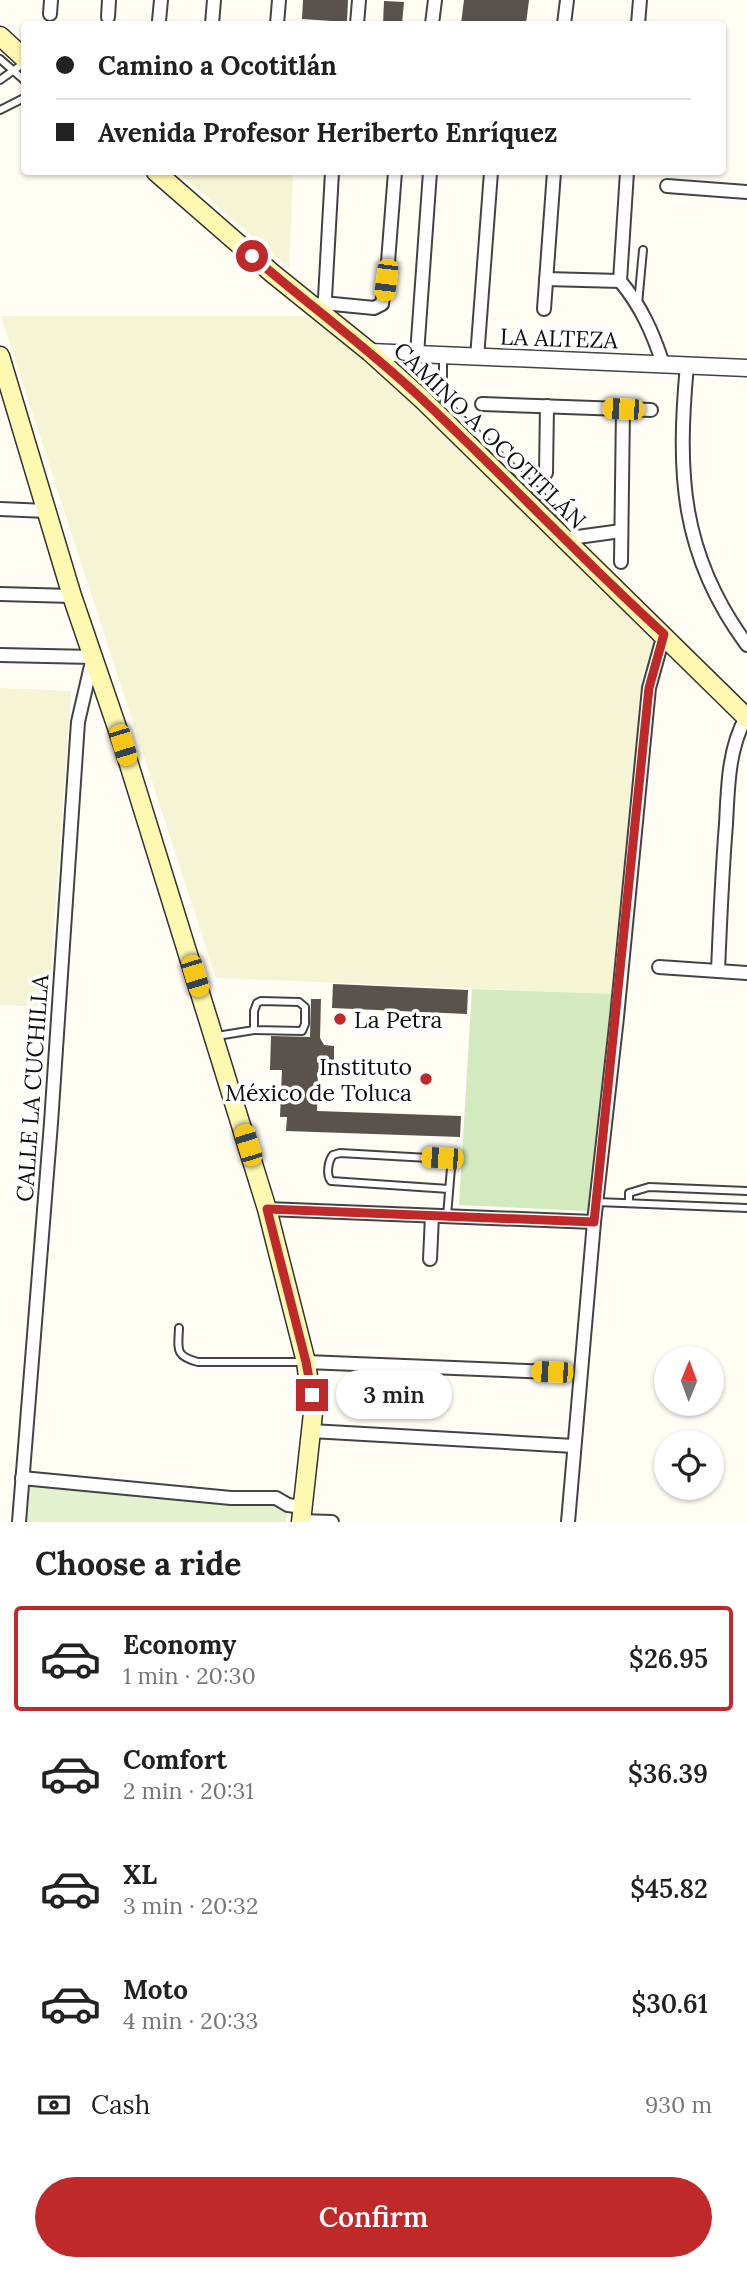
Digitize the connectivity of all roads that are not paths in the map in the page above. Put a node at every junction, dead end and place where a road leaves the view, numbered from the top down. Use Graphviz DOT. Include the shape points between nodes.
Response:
graph roads {
  1 [pos="51,0"];
  2 [pos="109,0"];
  3 [pos="161,0"];
  4 [pos="214,0"];
  5 [pos="279,0"];
  6 [pos="359,0"];
  7 [pos="435,0"];
  8 [pos="567,0"];
  9 [pos="640,0"];
  10 [pos="50,15"];
  11 [pos="108,17"];
  12 [pos="159,21"];
  13 [pos="212,21"];
  14 [pos="276,21"];
  15 [pos="357,21"];
  16 [pos="432,21"];
  17 [pos="564,21"];
  18 [pos="638,21"];
  19 [pos="0,37"];
  20 [pos="0,59"];
  21 [pos="20,65"];
  22 [pos="0,80"];
  23 [pos="21,100"];
  24 [pos="0,110"];
  25 [pos="160,175"];
  26 [pos="332,175"];
  27 [pos="395,175"];
  28 [pos="430,175"];
  29 [pos="491,175"];
  30 [pos="554,175"];
  31 [pos="627,175"];
  32 [pos="667,186"];
  33 [pos="747,192"];
  34 [pos="643,250"];
  35 [pos="546,279"];
  36 [pos="620,281"];
  37 [pos="638,305"];
  38 [pos="321,308"];
  39 [pos="544,309"];
  40 [pos="370,352"];
  41 [pos="417,354"];
  42 [pos="0,356"];
  43 [pos="443,356"];
  44 [pos="477,358"];
  45 [pos="663,364"];
  46 [pos="747,364"];
  47 [pos="687,365"];
  48 [pos="482,404"];
  49 [pos="547,406"];
  50 [pos="623,409"];
  51 [pos="651,410"];
  52 [pos="546,473"];
  53 [pos="0,509"];
  54 [pos="47,511"];
  55 [pos="621,531"];
  56 [pos="571,539"];
  57 [pos="621,562"];
  58 [pos="0,594"];
  59 [pos="72,596"];
  60 [pos="664,634"];
  61 [pos="747,645"];
  62 [pos="0,655"];
  63 [pos="93,657"];
  64 [pos="747,718"];
  65 [pos="659,967"];
  66 [pos="718,971"];
  67 [pos="747,973"];
  68 [pos="254,1030"];
  69 [pos="215,1037"];
  70 [pos="449,1189"];
  71 [pos="747,1191"];
  72 [pos="597,1202"];
  73 [pos="629,1203"];
  74 [pos="747,1208"];
  75 [pos="267,1209"];
  76 [pos="432,1216"];
  77 [pos="447,1216"];
  78 [pos="594,1222"];
  79 [pos="430,1259"];
  80 [pos="179,1328"];
  81 [pos="306,1362"];
  82 [pos="552,1372"];
  83 [pos="311,1431"];
  84 [pos="574,1446"];
  85 [pos="22,1478"];
  86 [pos="301,1517"];
  87 [pos="19,1522"];
  88 [pos="331,1522"];
  89 [pos="568,1522"];
  1 -- 10 [label="street"];
  2 -- 11 [label="street"];
  3 -- 12 [label="street"];
  4 -- 13 [label="street"];
  5 -- 14 [label="street"];
  6 -- 15 [label="street"];
  7 -- 16 [label="street"];
  8 -- 17 [label="street"];
  9 -- 18 [label="street"];
  19 -- 21 [label="main road"];
  20 -- 21 [label="lane"];
  21 -- 22 [label="lane"];
  23 -- 24 [label="lane"];
  25 -- 38 [label="main road, CAMINO A OCOTITLÁN"];
  26 -- 38 [label="street"];
  27 -- 38 [label="street" via="382,304 374,309"];
  28 -- 41 [label="street"];
  29 -- 44 [label="street"];
  30 -- 35 [label="street"];
  31 -- 36 [label="street"];
  32 -- 33 [label="street"];
  34 -- 37 [label="lane"];
  35 -- 36 [label="street"];
  35 -- 39 [label="street"];
  36 -- 37 [label="street"];
  37 -- 45 [label="street"];
  38 -- 40 [label="main road, CAMINO A OCOTITLÁN"];
  40 -- 41 [label="street, LA ALTEZA"];
  40 -- 56 [label="main road, CAMINO A OCOTITLÁN"];
  41 -- 43 [label="street, LA ALTEZA"];
  42 -- 54 [label="main road"];
  43 -- 44 [label="street, LA ALTEZA"];
  43 -- 56 [label="lane" via="445,403 559,513"];
  44 -- 45 [label="street, LA ALTEZA"];
  45 -- 47 [label="street, LA ALTEZA"];
  46 -- 47 [label="street, LA ALTEZA"];
  47 -- 61 [label="street" via="681,440 687,509 711,588"];
  48 -- 49 [label="street"];
  49 -- 50 [label="street"];
  49 -- 52 [label="street"];
  50 -- 51 [label="street"];
  50 -- 55 [label="street"];
  53 -- 54 [label="street"];
  54 -- 59 [label="main road"];
  55 -- 56 [label="street"];
  55 -- 57 [label="street"];
  56 -- 60 [label="main road, CAMINO A OCOTITLÁN"];
  58 -- 59 [label="street"];
  59 -- 63 [label="main road"];
  60 -- 64 [label="main road, CAMINO A OCOTITLÁN"];
  60 -- 72 [label="street" via="649,688"];
  62 -- 63 [label="street"];
  63 -- 69 [label="main road"];
  63 -- 85 [label="street, CALLE LA CUCHILLA" via="78,722"];
  64 -- 66 [label="street" via="733,749 729,775"];
  65 -- 66 [label="street"];
  66 -- 67 [label="street"];
  68 -- 68 [label="lane" via="257,1003 303,1003 303,1031"];
  68 -- 69 [label="lane"];
  69 -- 75 [label="main road"];
  70 -- 70 [label="lane" via="451,1164 442,1158 340,1153 330,1162 330,1181"];
  70 -- 77 [label="lane"];
  71 -- 73 [label="lane" via="649,1187 629,1193"];
  72 -- 73 [label="lane"];
  72 -- 78 [label="street"];
  73 -- 74 [label="lane"];
  75 -- 76 [label="street"];
  75 -- 81 [label="main road"];
  76 -- 77 [label="street"];
  76 -- 79 [label="street"];
  77 -- 78 [label="street"];
  78 -- 84 [label="street"];
  80 -- 81 [label="lane" via="178,1349 198,1362"];
  81 -- 82 [label="street"];
  81 -- 83 [label="main road" via="312,1395"];
  83 -- 84 [label="street"];
  83 -- 86 [label="main road"];
  84 -- 89 [label="street"];
  85 -- 86 [label="street" via="231,1498 276,1498"];
  85 -- 87 [label="street, CALLE LA CUCHILLA"];
  86 -- 88 [label="street"];
}
